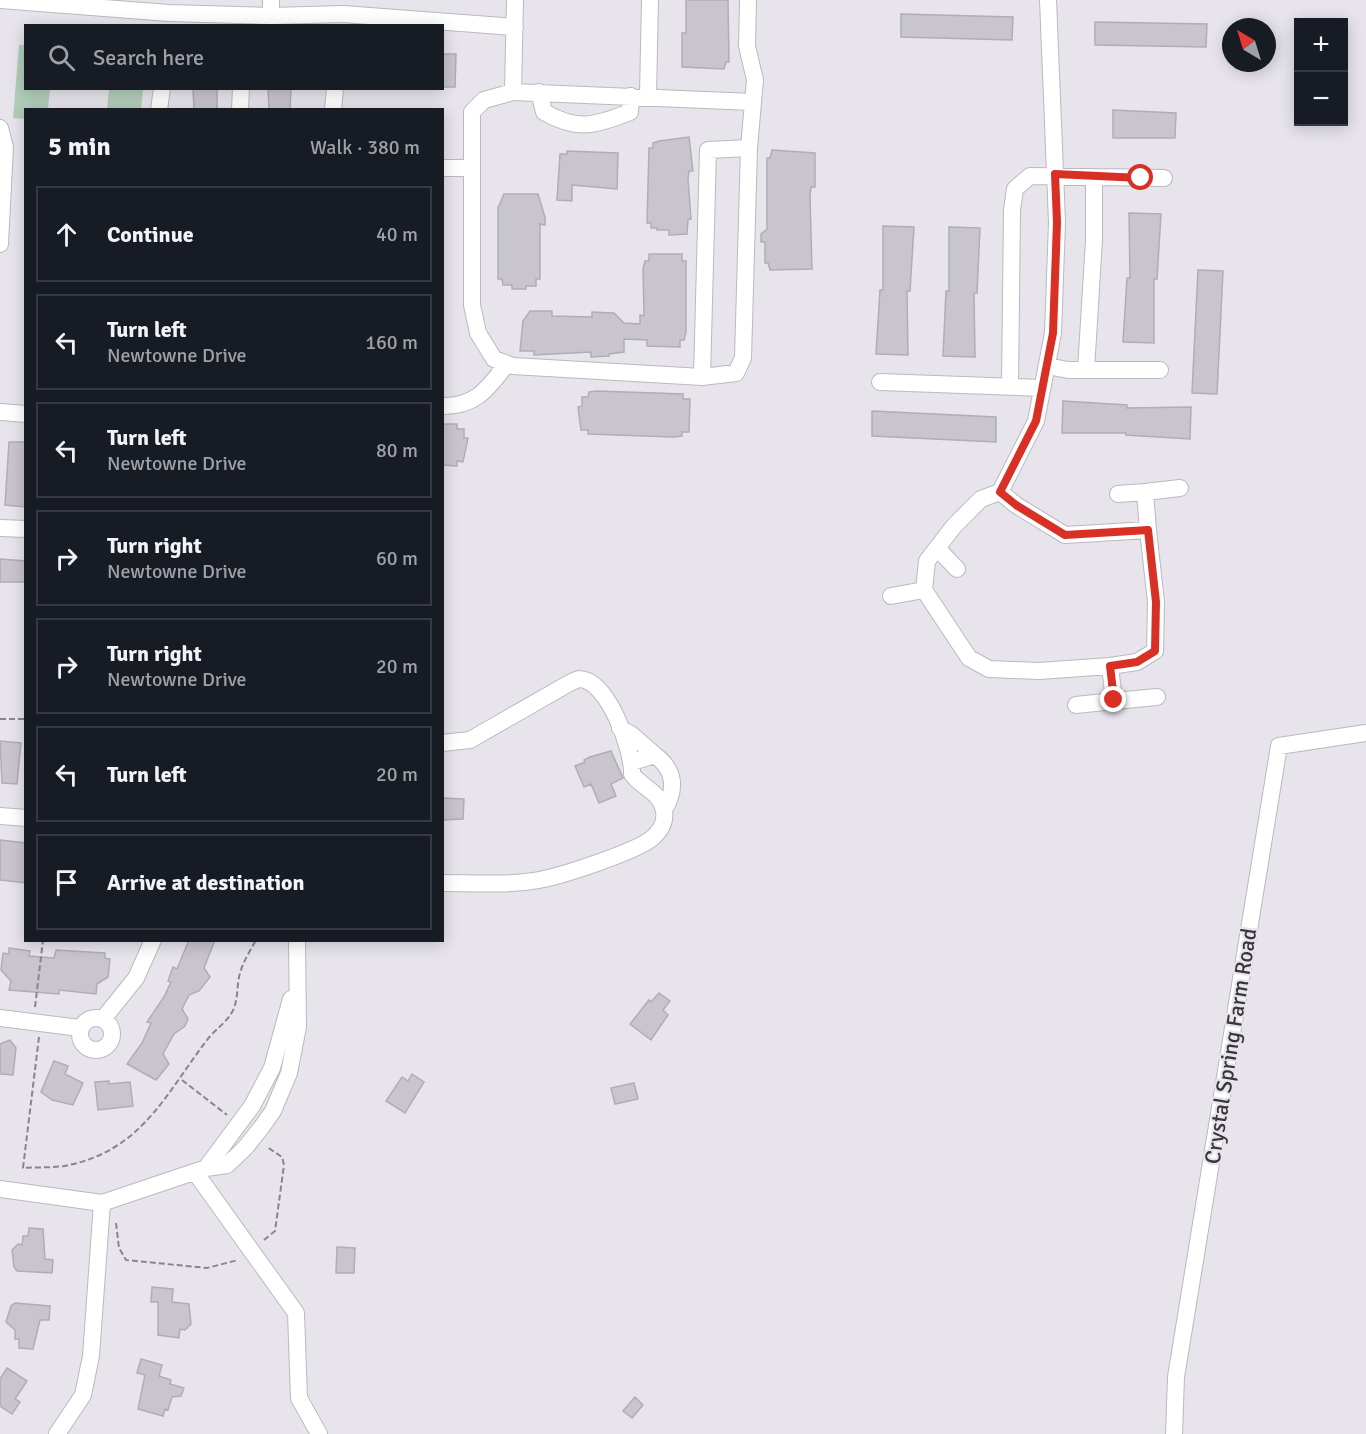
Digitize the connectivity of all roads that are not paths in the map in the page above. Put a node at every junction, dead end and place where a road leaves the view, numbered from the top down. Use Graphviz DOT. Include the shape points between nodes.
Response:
graph roads {
  1 [pos="0,0"];
  2 [pos="515,0"];
  3 [pos="650,0"];
  4 [pos="748,0"];
  5 [pos="1048,0"];
  6 [pos="91,4"];
  7 [pos="271,8"];
  8 [pos="343,13"];
  9 [pos="169,19"];
  10 [pos="514,27"];
  11 [pos="162,90"];
  12 [pos="241,90"];
  13 [pos="335,90"];
  14 [pos="513,92"];
  15 [pos="539,92"];
  16 [pos="640,96"];
  17 [pos="753,102"];
  18 [pos="159,108"];
  19 [pos="240,108"];
  20 [pos="333,108"];
  21 [pos="0,128"];
  22 [pos="749,148"];
  23 [pos="444,168"];
  24 [pos="472,168"];
  25 [pos="1055,174"];
  26 [pos="1094,177"];
  27 [pos="1164,178"];
  28 [pos="0,244"];
  29 [pos="507,364"];
  30 [pos="1047,366"];
  31 [pos="1086,370"];
  32 [pos="1160,370"];
  33 [pos="702,376"];
  34 [pos="880,382"];
  35 [pos="1010,387"];
  36 [pos="1042,388"];
  37 [pos="444,406"];
  38 [pos="0,412"];
  39 [pos="24,414"];
  40 [pos="1180,488"];
  41 [pos="1000,492"];
  42 [pos="1145,492"];
  43 [pos="1118,494"];
  44 [pos="0,528"];
  45 [pos="24,530"];
  46 [pos="1148,530"];
  47 [pos="937,548"];
  48 [pos="957,569"];
  49 [pos="924,590"];
  50 [pos="891,596"];
  51 [pos="1110,666"];
  52 [pos="1157,697"];
  53 [pos="1114,700"];
  54 [pos="1076,705"];
  55 [pos="620,728"];
  56 [pos="1366,733"];
  57 [pos="444,743"];
  58 [pos="655,755"];
  59 [pos="632,762"];
  60 [pos="664,810"];
  61 [pos="0,816"];
  62 [pos="24,818"];
  63 [pos="444,883"];
  64 [pos="152,942"];
  65 [pos="297,942"];
  66 [pos="0,1018"];
  67 [pos="103,1019"];
  68 [pos="80,1028"];
  69 [pos="201,1170"];
  70 [pos="0,1189"];
  71 [pos="102,1203"];
  72 [pos="57,1434"];
  73 [pos="319,1434"];
  74 [pos="1174,1434"];
  1 -- 6 [label="street"];
  2 -- 10 [label="street"];
  3 -- 16 [label="street"];
  4 -- 17 [label="street" via="747,46 754,80"];
  5 -- 25 [label="street"];
  6 -- 9 [label="street"];
  7 -- 8 [label="street"];
  7 -- 9 [label="street"];
  8 -- 10 [label="street"];
  10 -- 14 [label="street"];
  11 -- 18 [label="street"];
  12 -- 19 [label="street"];
  13 -- 20 [label="street"];
  14 -- 15 [label="street"];
  14 -- 24 [label="street" via="484,100 472,112"];
  15 -- 16 [label="street"];
  15 -- 16 [label="street" via="544,112 564,124 581,126 606,122 630,112"];
  16 -- 17 [label="street"];
  17 -- 22 [label="street"];
  21 -- 28 [label="street" via="5,147"];
  22 -- 33 [label="street" via="743,358 736,373"];
  22 -- 33 [label="street" via="708,150"];
  23 -- 24 [label="street"];
  24 -- 29 [label="street" via="472,305 478,333 494,359"];
  25 -- 26 [label="street"];
  25 -- 30 [label="street" via="1053,333"];
  25 -- 35 [label="street" via="1030,176 1015,189"];
  26 -- 27 [label="street"];
  26 -- 31 [label="street"];
  29 -- 33 [label="street"];
  29 -- 37 [label="street" via="483,395"];
  30 -- 31 [label="street"];
  30 -- 36 [label="street"];
  31 -- 32 [label="street"];
  34 -- 35 [label="street"];
  35 -- 36 [label="street"];
  36 -- 41 [label="street" via="1036,421"];
  38 -- 39 [label="street"];
  40 -- 42 [label="street"];
  41 -- 46 [label="street" via="1065,535"];
  41 -- 47 [label="street" via="981,500"];
  42 -- 43 [label="street"];
  42 -- 46 [label="street"];
  44 -- 45 [label="street"];
  46 -- 51 [label="street" via="1156,602 1155,651 1137,662"];
  47 -- 48 [label="street"];
  47 -- 49 [label="street" via="927,561"];
  49 -- 50 [label="street"];
  49 -- 51 [label="street" via="969,658 989,669 1039,671"];
  51 -- 53 [label="street"];
  52 -- 53 [label="street"];
  53 -- 54 [label="street"];
  55 -- 57 [label="street" via="604,693 578,679 471,740"];
  55 -- 58 [label="street"];
  55 -- 59 [label="street"];
  56 -- 74 [label="street, Crystal Spring Farm Road" via="1279,746 1176,1377"];
  58 -- 59 [label="street"];
  58 -- 60 [label="street" via="675,786"];
  59 -- 60 [label="street" via="632,774 659,796"];
  60 -- 63 [label="street" via="660,831 650,840 576,869 543,879"];
  61 -- 62 [label="street"];
  64 -- 67 [label="street" via="136,978"];
  65 -- 69 [label="street" via="297,972 272,1068 252,1106"];
  66 -- 68 [label="street"];
  67 -- 68 [label="street" via="90,1019"];
  67 -- 68 [label="street" via="112,1028 112,1034 102,1050 89,1050 80,1041"];
  69 -- 71 [label="street"];
  69 -- 73 [label="street" via="296,1313 299,1398"];
  70 -- 71 [label="street"];
  71 -- 72 [label="street" via="91,1356 82,1395"];
}
